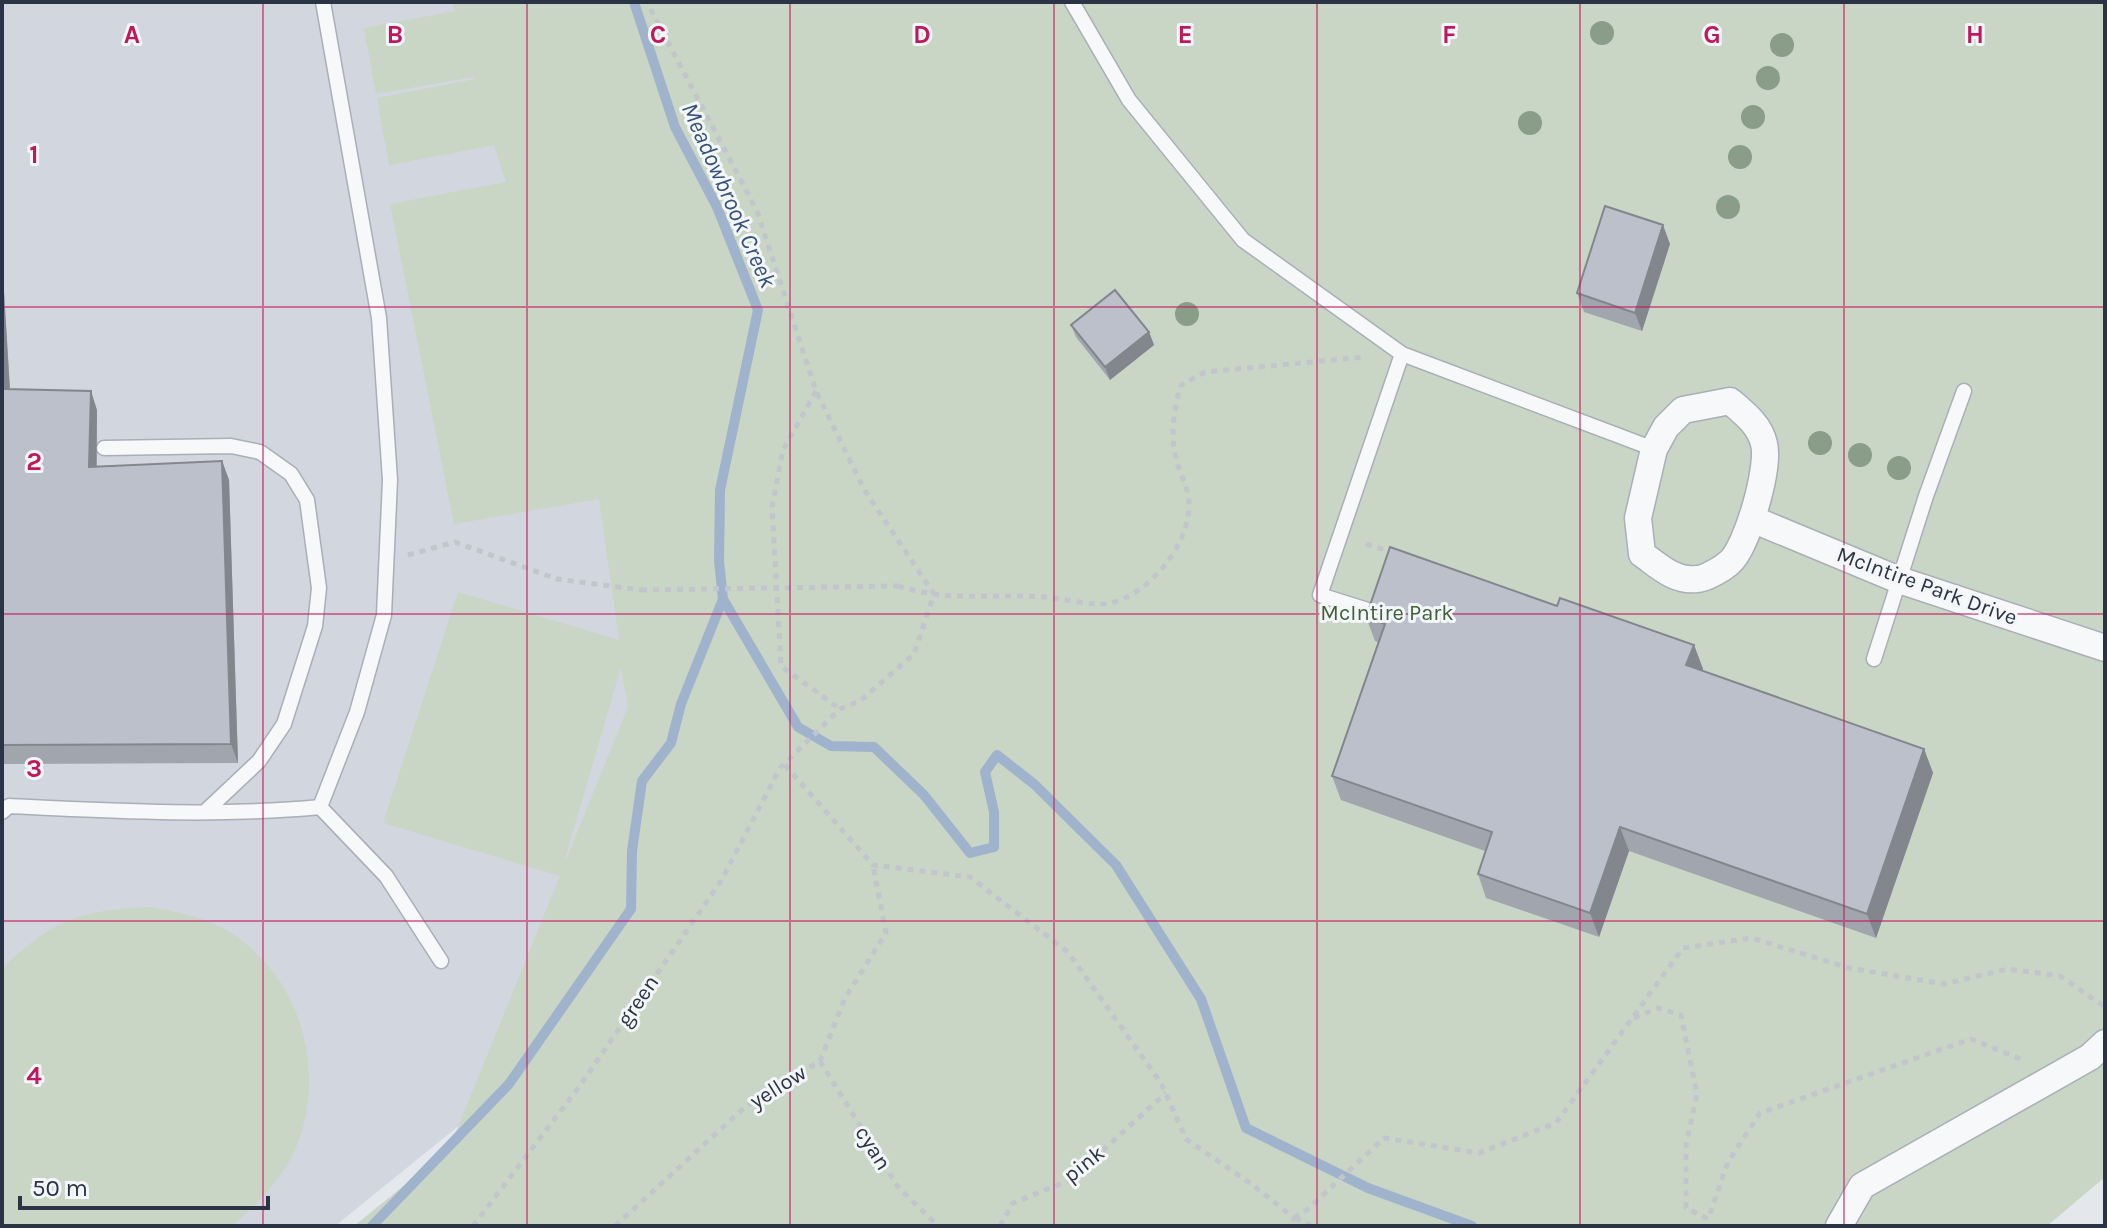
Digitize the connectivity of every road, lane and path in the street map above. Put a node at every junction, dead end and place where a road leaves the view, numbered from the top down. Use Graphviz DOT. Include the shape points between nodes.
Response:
graph roads {
  1 [pos="323,2"];
  2 [pos="650,2"];
  3 [pos="1072,2"];
  4 [pos="1402,354"];
  5 [pos="816,391"];
  6 [pos="1964,391"];
  7 [pos="104,448"];
  8 [pos="1654,449"];
  9 [pos="1752,519"];
  10 [pos="1366,544"];
  11 [pos="1397,553"];
  12 [pos="388,561"];
  13 [pos="1899,580"];
  14 [pos="934,594"];
  15 [pos="1374,612"];
  16 [pos="2105,648"];
  17 [pos="1874,659"];
  18 [pos="840,709"];
  19 [pos="785,765"];
  20 [pos="320,807"];
  21 [pos="207,810"];
  22 [pos="2,812"];
  23 [pos="873,865"];
  24 [pos="441,961"];
  25 [pos="2105,1007"];
  26 [pos="1633,1019"];
  27 [pos="2105,1043"];
  28 [pos="820,1061"];
  29 [pos="2032,1064"];
  30 [pos="1166,1093"];
  31 [pos="1294,1218"];
  32 [pos="473,1226"];
  33 [pos="615,1226"];
  34 [pos="938,1226"];
  35 [pos="1000,1226"];
  36 [pos="1292,1226"];
  37 [pos="1311,1226"];
  38 [pos="1839,1226"];
  1 -- 12 [label="lane" via="379,318 390,480"];
  2 -- 5 [label="path" via="757,211"];
  3 -- 4 [label="lane" via="1129,100 1243,240"];
  4 -- 8 [label="lane"];
  4 -- 14 [label="path" via="1205,372 1181,385 1175,404 1175,457 1190,505 1185,526 1165,567 1125,598 1108,604"];
  4 -- 15 [label="lane" via="1320,595"];
  5 -- 14 [label="path" via="865,491"];
  5 -- 18 [label="path" via="783,450 772,507 781,666"];
  6 -- 13 [label="lane"];
  7 -- 21 [label="lane" via="231,446 260,452 291,474 307,500 319,588 315,626 284,724 259,761"];
  8 -- 9 [label="street" via="1683,410 1730,401 1751,419 1764,443 1765,474"];
  8 -- 9 [label="street" via="1638,518 1642,554 1671,576 1699,580 1731,562"];
  9 -- 13 [label="street, McIntire Park Drive"];
  10 -- 11 [label="path"];
  12 -- 14 [label="path, bridge" via="455,542 557,579 641,590 898,586"];
  12 -- 20 [label="lane" via="384,615 357,712"];
  13 -- 16 [label="street, McIntire Park Drive"];
  13 -- 17 [label="lane"];
  14 -- 18 [label="path, green" via="914,654 860,701"];
  18 -- 19 [label="path, green"];
  19 -- 23 [label="path"];
  19 -- 32 [label="path, green" via="721,881 579,1087"];
  20 -- 21 [label="lane"];
  20 -- 24 [label="lane" via="386,876"];
  21 -- 22 [label="lane" via="9,806"];
  23 -- 28 [label="path, yellow" via="886,933 845,998"];
  23 -- 30 [label="path" via="970,877 1068,952"];
  25 -- 26 [label="path" via="2060,976 2008,969 1944,984 1849,968 1752,938 1683,948"];
  26 -- 29 [label="path" via="1658,1008 1681,1015 1697,1094 1686,1145 1686,1208 1708,1219 1728,1162 1760,1113 1971,1039"];
  26 -- 31 [label="path" via="1556,1123 1479,1153 1384,1138"];
  27 -- 38 [label="street" via="2090,1057 1862,1186"];
  28 -- 33 [label="path, yellow" via="745,1107"];
  28 -- 34 [label="path, cyan" via="898,1187"];
  30 -- 31 [label="path" via="1186,1139"];
  30 -- 35 [label="path, pink" via="1070,1180 1013,1203"];
  31 -- 36 [label="path"];
  31 -- 37 [label="path"];
}
